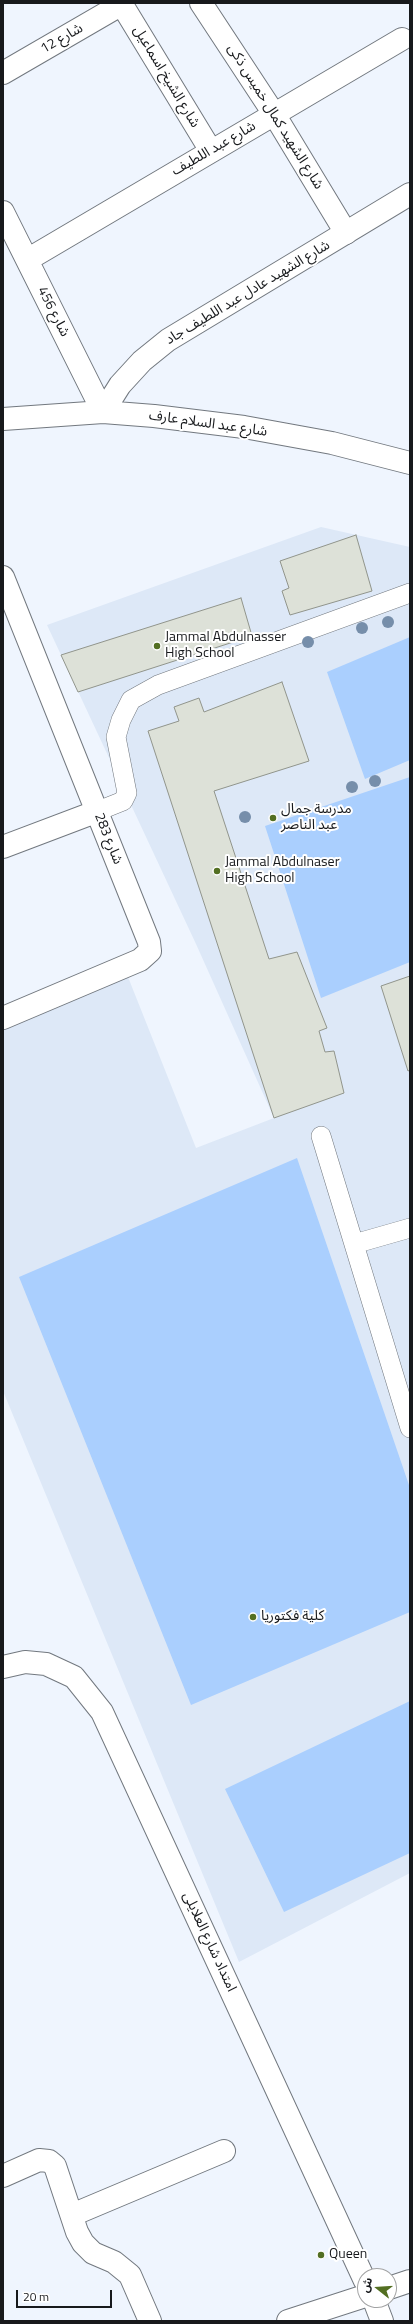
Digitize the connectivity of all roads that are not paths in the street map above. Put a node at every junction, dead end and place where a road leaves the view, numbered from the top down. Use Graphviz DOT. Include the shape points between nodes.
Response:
graph roads {
  1 [pos="201,3"];
  2 [pos="121,4"];
  3 [pos="402,39"];
  4 [pos="3,73"];
  5 [pos="274,114"];
  6 [pos="211,151"];
  7 [pos="410,194"];
  8 [pos="3,212"];
  9 [pos="346,234"];
  10 [pos="27,260"];
  11 [pos="103,412"];
  12 [pos="3,419"];
  13 [pos="410,463"];
  14 [pos="3,577"];
  15 [pos="410,593"];
  16 [pos="8,602"];
  17 [pos="98,811"];
  18 [pos="3,847"];
  19 [pos="3,1018"];
  20 [pos="321,1136"];
  21 [pos="410,1228"];
  22 [pos="354,1244"];
  23 [pos="410,1428"];
  24 [pos="3,1667"];
  25 [pos="224,2151"];
  26 [pos="3,2176"];
  27 [pos="72,2215"];
  28 [pos="359,2268"];
  29 [pos="410,2281"];
  30 [pos="397,2285"];
  31 [pos="357,2299"];
  32 [pos="377,2308"];
  33 [pos="150,2321"];
  34 [pos="288,2321"];
  35 [pos="382,2321"];
  1 -- 5 [label="street, شارع الشهيد كمال خميس ذكى"];
  2 -- 4 [label="street, شارع 12"];
  2 -- 6 [label="street, شارع الشيخ اسماعيل"];
  3 -- 5 [label="street, شارع عبد اللطيف"];
  5 -- 6 [label="street, شارع عبد اللطيف"];
  5 -- 9 [label="street, شارع الشهيد كمال خميس ذكى"];
  6 -- 10 [label="street, شارع عبد اللطيف"];
  7 -- 9 [label="street, شارع الشهيد عادل عبد اللطيف جاد"];
  8 -- 10 [label="street, شارع 456"];
  9 -- 11 [label="street, شارع الشهيد عادل عبد اللطيف جاد" via="168,340 142,361"];
  10 -- 11 [label="street, شارع 456"];
  11 -- 12 [label="street, شارع عبد السلام عارف"];
  11 -- 13 [label="street, شارع عبد السلام عارف" via="244,427 332,443"];
  14 -- 16 [label="street, شارع 283"];
  15 -- 17 [label="lane" via="158,685 132,700 116,737 127,793 123,801"];
  16 -- 17 [label="street, شارع 283"];
  17 -- 18 [label="street"];
  17 -- 19 [label="street, شارع 283" via="149,942 150,951 140,960"];
  20 -- 22 [label="lane"];
  21 -- 22 [label="lane"];
  22 -- 23 [label="lane"];
  24 -- 28 [label="street, امتداد شارع العلايلى" via="25,1662 46,1664 74,1677 102,1712"];
  25 -- 27 [label="street"];
  26 -- 27 [label="street" via="39,2160 48,2161 55,2166"];
  27 -- 33 [label="street" via="83,2243 92,2253 114,2262 130,2275"];
  29 -- 30 [label="street"];
  31 -- 34 [label="street"];
  32 -- 35 [label="street"];
}
